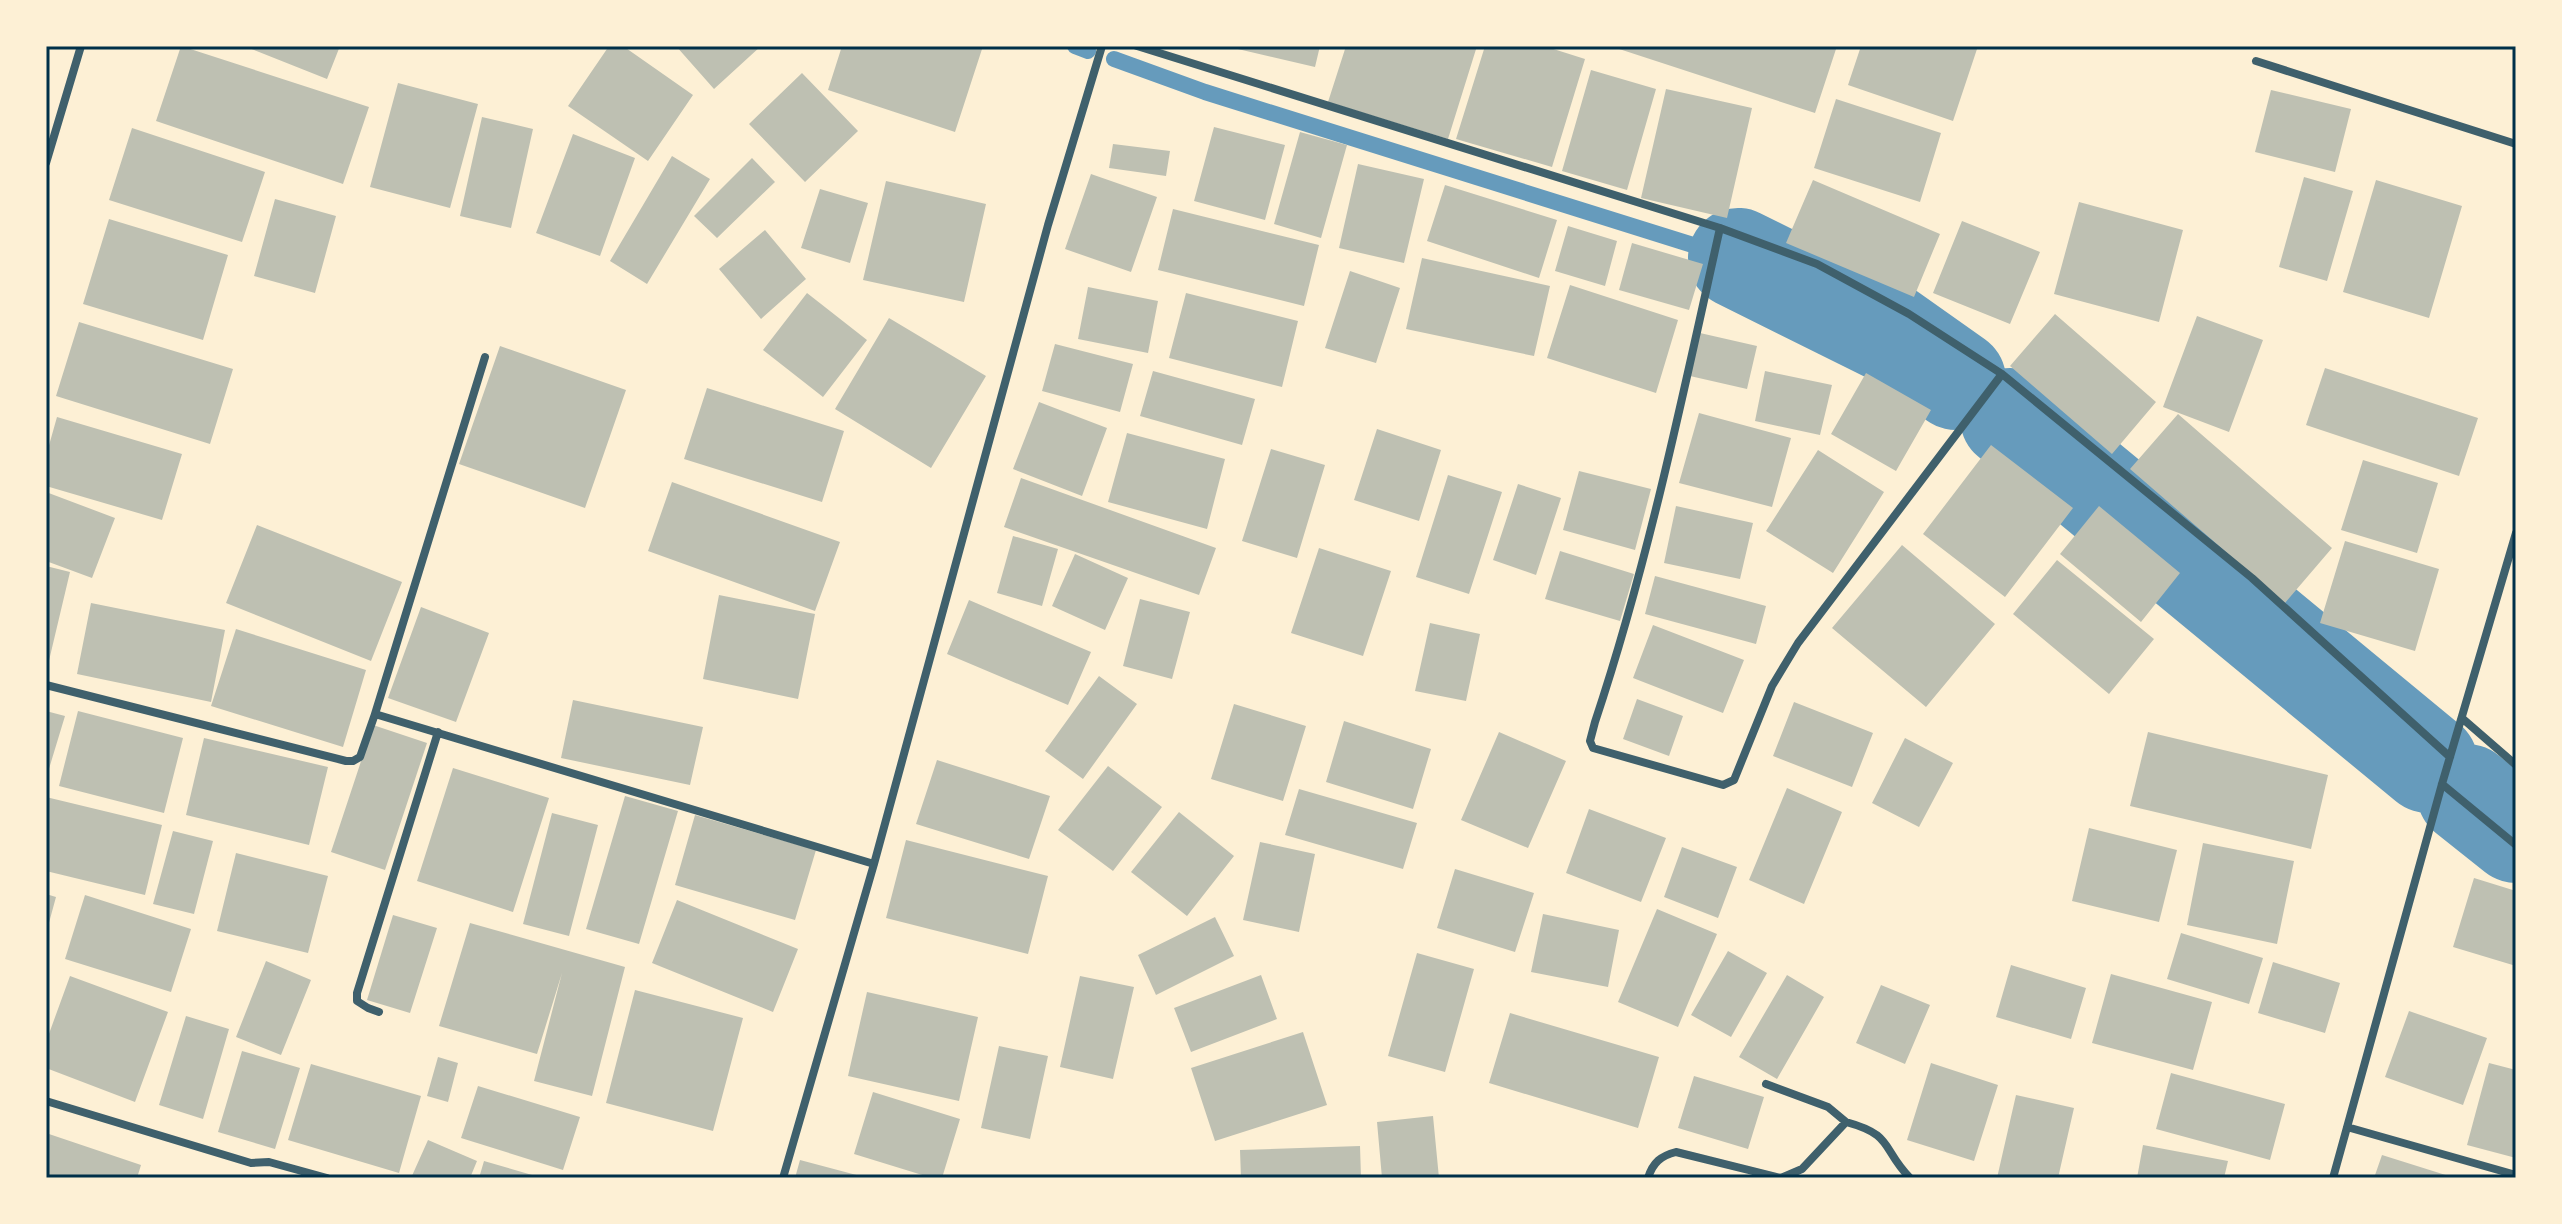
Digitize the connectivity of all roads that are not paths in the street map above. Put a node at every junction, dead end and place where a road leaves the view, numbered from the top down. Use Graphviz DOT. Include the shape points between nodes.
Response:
graph roads {
  1 [pos="81,46"];
  2 [pos="1102,46"];
  3 [pos="1137,46"];
  4 [pos="2256,61"];
  5 [pos="2516,144"];
  6 [pos="46,163"];
  7 [pos="1720,228"];
  8 [pos="485,357"];
  9 [pos="2002,374"];
  10 [pos="2516,533"];
  11 [pos="46,685"];
  12 [pos="375,714"];
  13 [pos="2463,719"];
  14 [pos="438,732"];
  15 [pos="2450,757"];
  16 [pos="2516,765"];
  17 [pos="2442,784"];
  18 [pos="2516,845"];
  19 [pos="874,864"];
  20 [pos="379,1012"];
  21 [pos="1766,1084"];
  22 [pos="46,1101"];
  23 [pos="1846,1122"];
  24 [pos="2347,1127"];
  25 [pos="2516,1175"];
  26 [pos="327,1178"];
  27 [pos="783,1178"];
  28 [pos="1648,1178"];
  29 [pos="1910,1178"];
  30 [pos="2333,1178"];
  1 -- 6 [label="street"];
  2 -- 19 [label="street"];
  3 -- 7 [label="street"];
  4 -- 5 [label="street"];
  7 -- 9 [label="street" via="1817,264 1909,314"];
  7 -- 9 [label="street" via="1661,492 1592,731 1593,748 1723,785 1734,780 1772,686 1798,643"];
  8 -- 12 [label="street"];
  9 -- 15 [label="street" via="2252,578"];
  10 -- 13 [label="street"];
  11 -- 12 [label="street" via="346,761 360,757"];
  12 -- 14 [label="street"];
  13 -- 15 [label="street"];
  13 -- 16 [label="street"];
  14 -- 19 [label="street"];
  14 -- 20 [label="street" via="357,993 357,1001"];
  15 -- 17 [label="street"];
  17 -- 18 [label="street"];
  17 -- 24 [label="street"];
  19 -- 27 [label="street"];
  21 -- 23 [label="street" via="1828,1107"];
  22 -- 26 [label="street" via="251,1163 269,1162"];
  23 -- 28 [label="street" via="1802,1169 1781,1178 1676,1152 1656,1162"];
  23 -- 29 [label="street" via="1869,1128 1884,1140"];
  24 -- 25 [label="street"];
  24 -- 30 [label="street"];
}
